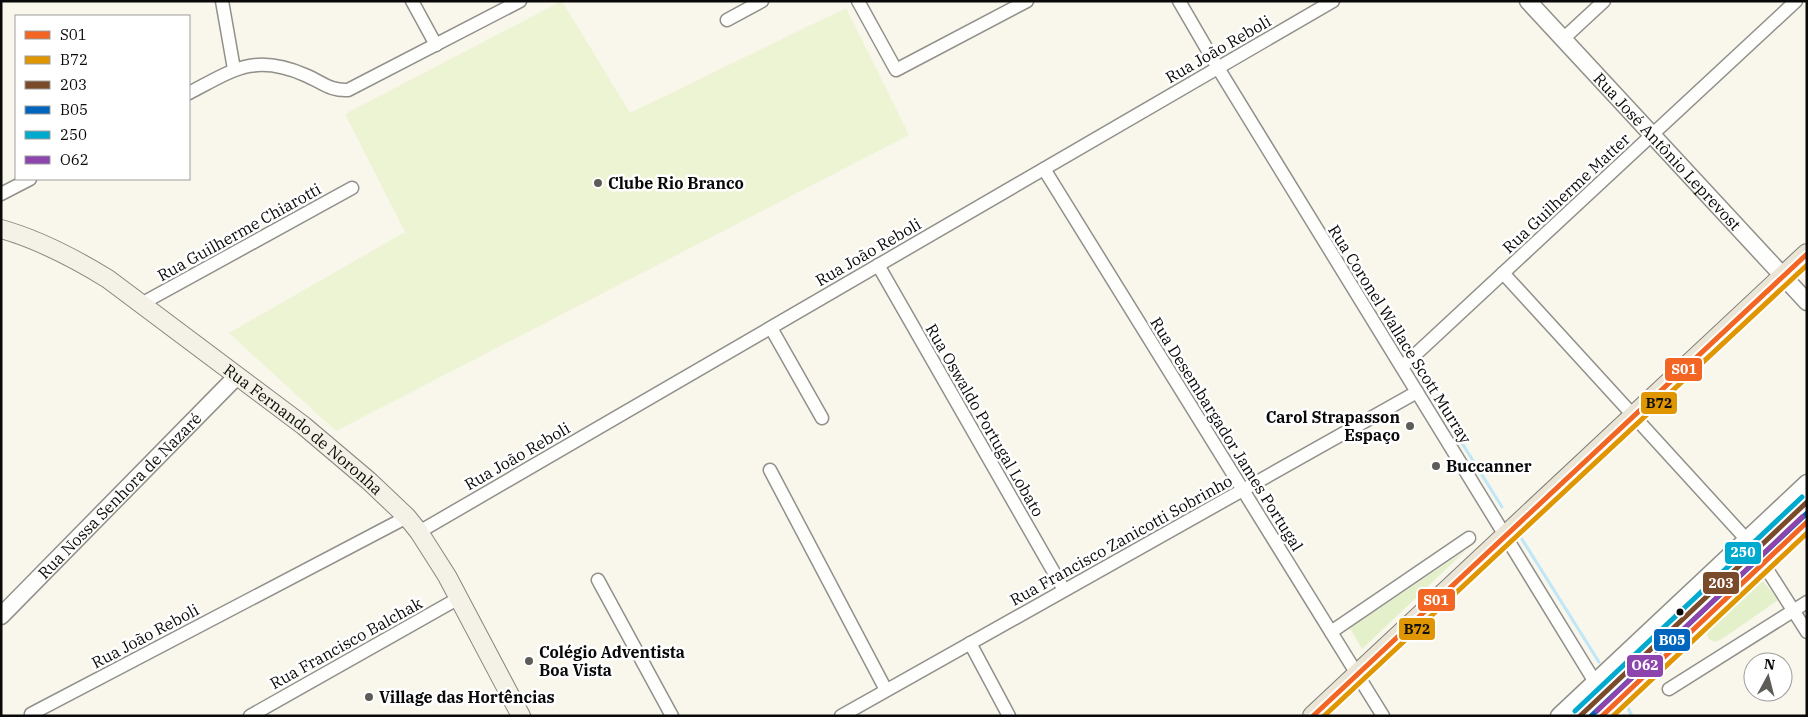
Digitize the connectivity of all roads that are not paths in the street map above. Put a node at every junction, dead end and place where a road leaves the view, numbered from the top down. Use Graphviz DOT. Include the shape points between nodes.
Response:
graph roads {
  1 [pos="222,1"];
  2 [pos="412,1"];
  3 [pos="520,1"];
  4 [pos="762,1"];
  5 [pos="858,1"];
  6 [pos="1027,1"];
  7 [pos="1179,1"];
  8 [pos="1333,1"];
  9 [pos="1528,1"];
  10 [pos="1604,1"];
  11 [pos="1796,1"];
  12 [pos="1004,6"];
  13 [pos="727,20"];
  14 [pos="1563,39"];
  15 [pos="436,45"];
  16 [pos="1218,68"];
  17 [pos="234,69"];
  18 [pos="190,92"];
  19 [pos="1652,135"];
  20 [pos="1044,169"];
  21 [pos="28,180"];
  22 [pos="352,188"];
  23 [pos="1,194"];
  24 [pos="1,229"];
  25 [pos="1807,254"];
  26 [pos="878,265"];
  27 [pos="1503,273"];
  28 [pos="1783,276"];
  29 [pos="1807,302"];
  30 [pos="141,304"];
  31 [pos="771,328"];
  32 [pos="1402,367"];
  33 [pos="237,376"];
  34 [pos="1417,392"];
  35 [pos="1634,416"];
  36 [pos="822,418"];
  37 [pos="770,470"];
  38 [pos="1807,483"];
  39 [pos="1243,490"];
  40 [pos="407,517"];
  41 [pos="1807,522"];
  42 [pos="418,532"];
  43 [pos="1506,536"];
  44 [pos="1469,538"];
  45 [pos="1747,540"];
  46 [pos="1763,563"];
  47 [pos="598,580"];
  48 [pos="1064,590"];
  49 [pos="458,598"];
  50 [pos="1807,602"];
  51 [pos="1794,610"];
  52 [pos="1,616"];
  53 [pos="1331,632"];
  54 [pos="1807,632"];
  55 [pos="970,643"];
  56 [pos="1357,674"];
  57 [pos="1596,682"];
  58 [pos="886,690"];
  59 [pos="1669,690"];
  60 [pos="1610,713"];
  61 [pos="31,714"];
  62 [pos="250,716"];
  63 [pos="522,716"];
  64 [pos="672,716"];
  65 [pos="841,716"];
  66 [pos="1009,716"];
  67 [pos="1313,716"];
  68 [pos="1383,716"];
  69 [pos="1559,716"];
  1 -- 17 [label="street"];
  2 -- 15 [label="street"];
  3 -- 15 [label="street"];
  4 -- 13 [label="street"];
  5 -- 12 [label="street" via="896,70"];
  6 -- 12 [label="street"];
  7 -- 16 [label="street, Rua Coronel Wallace Scott Murray"];
  8 -- 16 [label="street, Rua João Reboli"];
  9 -- 14 [label="street, Rua José Antônio Leprevost"];
  10 -- 14 [label="street"];
  11 -- 19 [label="street, Rua Guilherme Matter"];
  14 -- 19 [label="street, Rua José Antônio Leprevost"];
  15 -- 17 [label="street" via="348,90 337,90 299,72 277,67 258,65"];
  16 -- 20 [label="street, Rua João Reboli"];
  16 -- 32 [label="street, Rua Coronel Wallace Scott Murray"];
  17 -- 18 [label="street"];
  19 -- 27 [label="street, Rua Guilherme Matter"];
  19 -- 28 [label="street, Rua José Antônio Leprevost"];
  20 -- 26 [label="street, Rua João Reboli"];
  20 -- 39 [label="street, Rua Desembargador James Portugal"];
  21 -- 23 [label="street"];
  22 -- 30 [label="street, Rua Guilherme Chiarotti"];
  24 -- 30 [label="main road, Rua Fernando de Noronha" via="66,255 108,279"];
  25 -- 28 [label="main road"];
  26 -- 31 [label="street, Rua João Reboli"];
  26 -- 48 [label="street, Rua Oswaldo Portugal Lobato"];
  27 -- 32 [label="street, Rua Guilherme Matter"];
  27 -- 35 [label="street"];
  28 -- 29 [label="street, Rua José Antônio Leprevost"];
  28 -- 35 [label="main road"];
  30 -- 33 [label="main road, Rua Fernando de Noronha"];
  31 -- 36 [label="street"];
  31 -- 42 [label="street, Rua João Reboli"];
  32 -- 34 [label="street, Rua Coronel Wallace Scott Murray"];
  33 -- 40 [label="main road, Rua Fernando de Noronha" via="323,441"];
  33 -- 52 [label="street, Rua Nossa Senhora de Nazaré"];
  34 -- 39 [label="street, Rua Francisco Zanicotti Sobrinho"];
  34 -- 43 [label="street, Rua Coronel Wallace Scott Murray"];
  35 -- 43 [label="main road"];
  35 -- 45 [label="street"];
  37 -- 58 [label="street"];
  38 -- 45 [label="street"];
  39 -- 48 [label="street, Rua Francisco Zanicotti Sobrinho"];
  39 -- 53 [label="street, Rua Desembargador James Portugal"];
  40 -- 42 [label="main road, Rua Fernando de Noronha"];
  40 -- 61 [label="street, Rua João Reboli"];
  41 -- 46 [label="street"];
  42 -- 49 [label="main road, Rua Fernando de Noronha"];
  43 -- 56 [label="main road"];
  43 -- 57 [label="street, Rua Coronel Wallace Scott Murray"];
  44 -- 53 [label="street"];
  45 -- 46 [label="street"];
  45 -- 57 [label="street"];
  46 -- 51 [label="street"];
  46 -- 60 [label="street"];
  47 -- 64 [label="street"];
  48 -- 55 [label="street, Rua Francisco Zanicotti Sobrinho"];
  49 -- 62 [label="street, Rua Francisco Balchak"];
  49 -- 63 [label="main road, Rua Fernando de Noronha"];
  50 -- 51 [label="street"];
  51 -- 54 [label="street"];
  51 -- 59 [label="street"];
  53 -- 56 [label="street, Rua Desembargador James Portugal"];
  55 -- 58 [label="street, Rua Francisco Zanicotti Sobrinho"];
  55 -- 66 [label="street"];
  56 -- 67 [label="main road"];
  56 -- 68 [label="street, Rua Desembargador James Portugal"];
  57 -- 69 [label="street"];
  58 -- 65 [label="street, Rua Francisco Zanicotti Sobrinho"];
}
